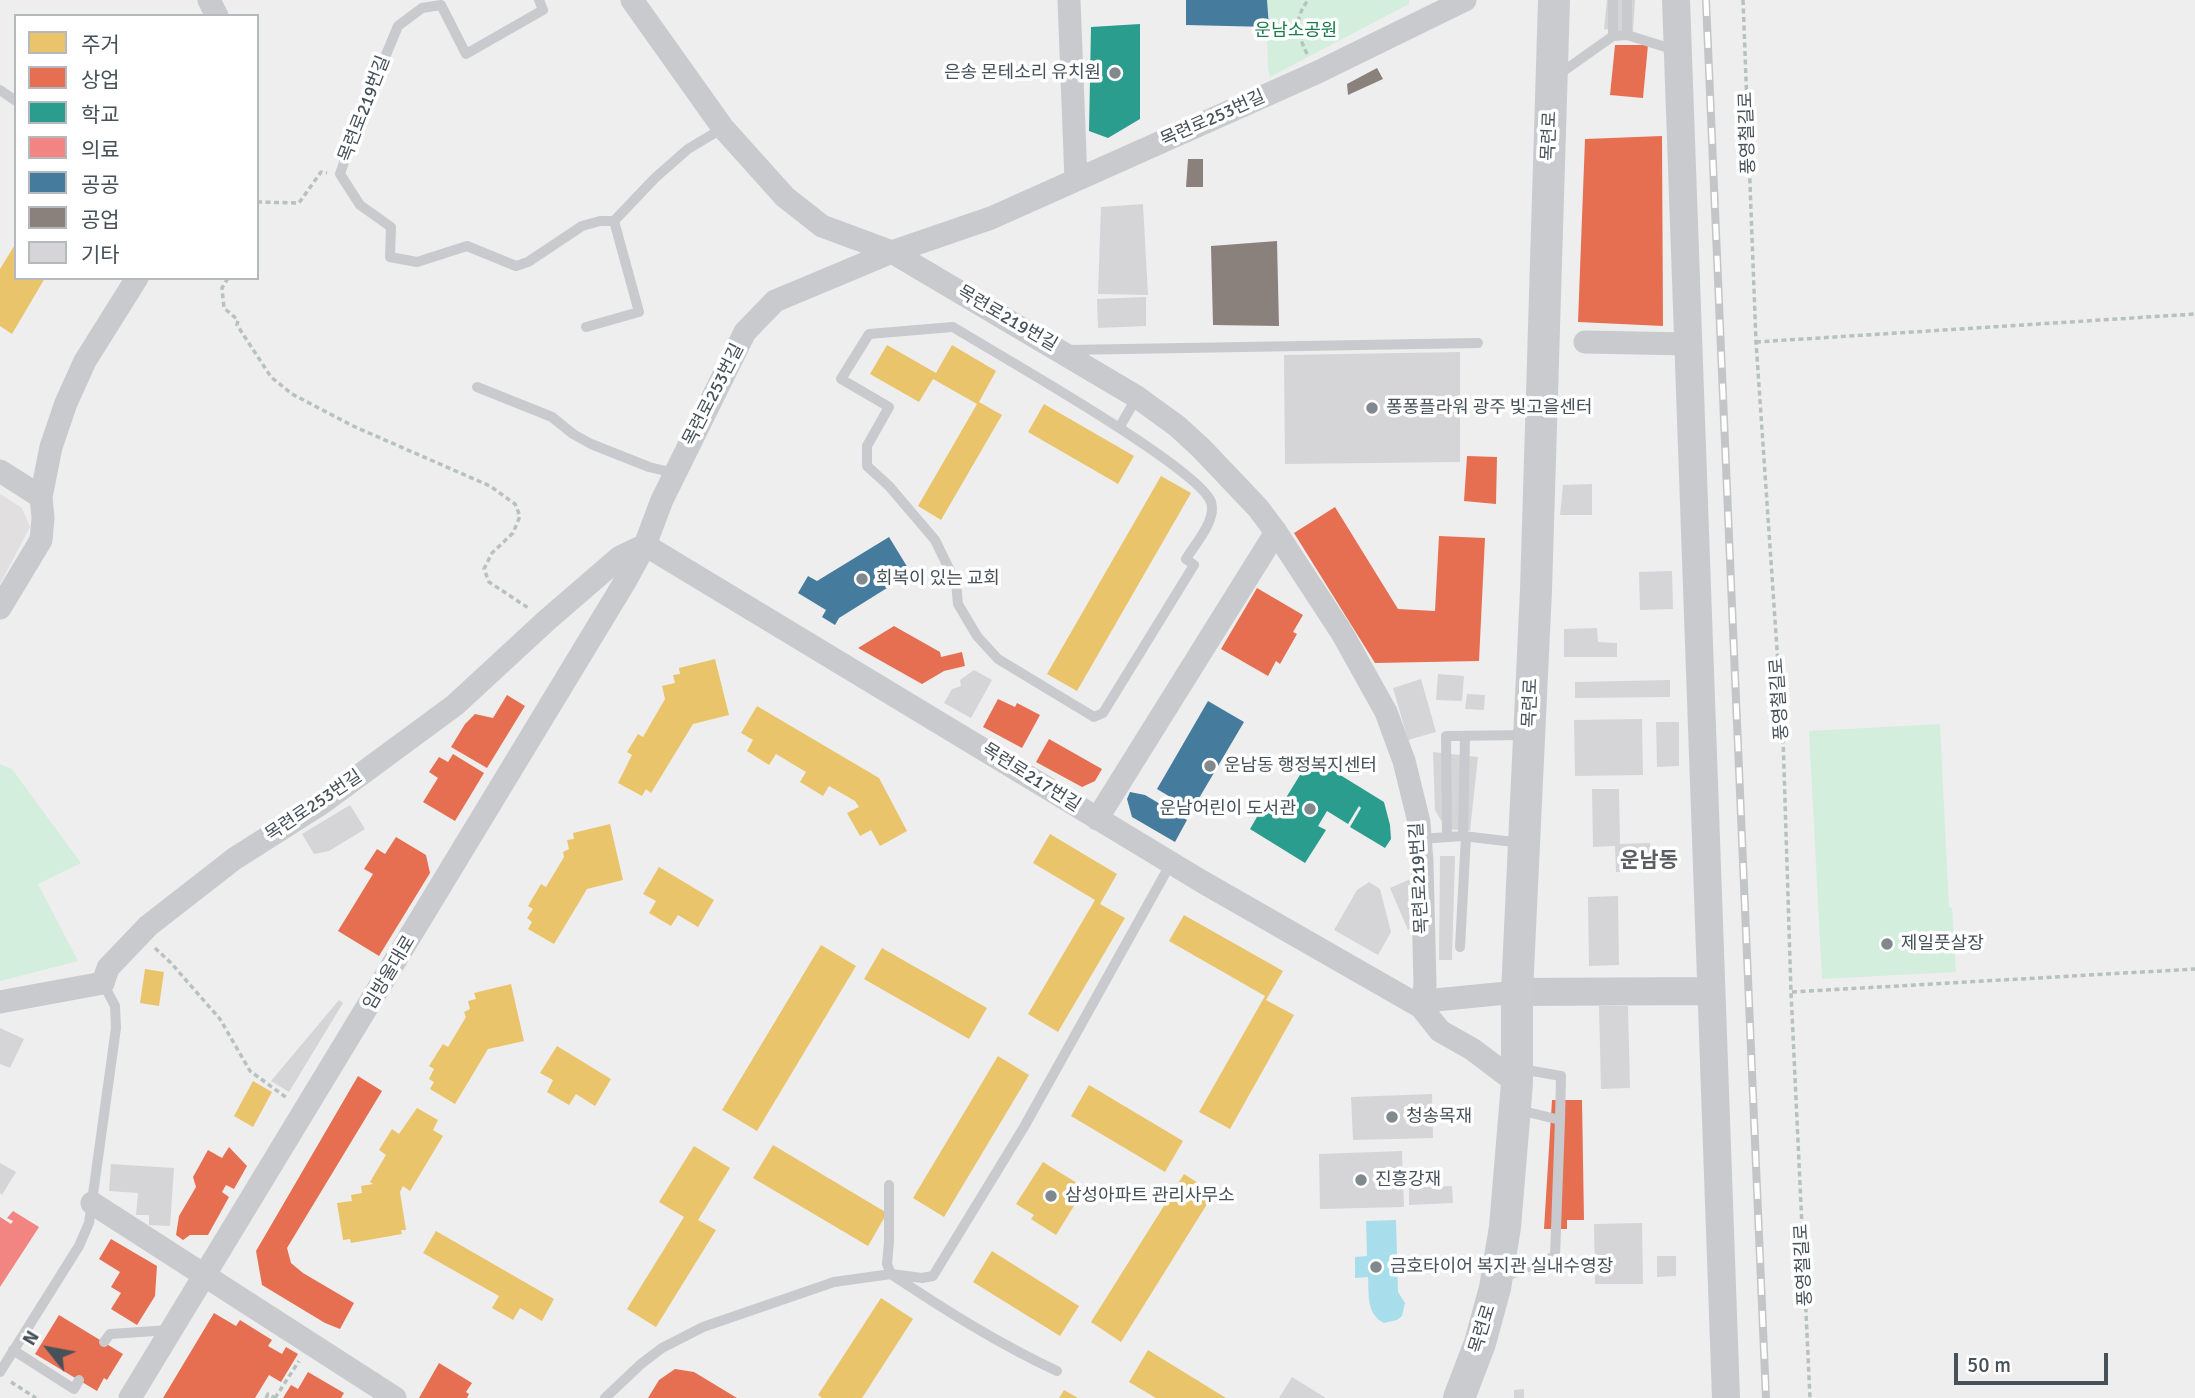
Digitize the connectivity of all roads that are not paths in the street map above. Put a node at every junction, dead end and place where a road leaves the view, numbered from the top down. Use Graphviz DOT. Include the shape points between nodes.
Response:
graph roads {
  1 [pos="539,0"];
  2 [pos="632,0"];
  3 [pos="1069,0"];
  4 [pos="1465,0"];
  5 [pos="1554,0"];
  6 [pos="1613,0"];
  7 [pos="1627,0"];
  8 [pos="1676,0"];
  9 [pos="1424,9"];
  10 [pos="1627,35"];
  11 [pos="1613,36"];
  12 [pos="1678,51"];
  13 [pos="1552,79"];
  14 [pos="723,128"];
  15 [pos="1076,180"];
  16 [pos="614,221"];
  17 [pos="892,253"];
  18 [pos="136,280"];
  19 [pos="586,327"];
  20 [pos="1585,342"];
  21 [pos="1478,343"];
  22 [pos="1689,344"];
  23 [pos="1060,350"];
  24 [pos="477,387"];
  25 [pos="1137,397"];
  26 [pos="1119,428"];
  27 [pos="0,471"];
  28 [pos="674,473"];
  29 [pos="41,497"];
  30 [pos="1276,532"];
  31 [pos="645,545"];
  32 [pos="0,608"];
  33 [pos="1529,735"];
  34 [pos="1465,736"];
  35 [pos="1097,819"];
  36 [pos="1447,836"];
  37 [pos="1465,836"];
  38 [pos="1420,838"];
  39 [pos="1524,844"];
  40 [pos="1171,863"];
  41 [pos="1460,947"];
  42 [pos="103,983"];
  43 [pos="1711,991"];
  44 [pos="1517,992"];
  45 [pos="0,1002"];
  46 [pos="1420,1007"];
  47 [pos="1516,1087"];
  48 [pos="1560,1120"];
  49 [pos="889,1185"];
  50 [pos="92,1203"];
  51 [pos="891,1274"];
  52 [pos="205,1276"];
  53 [pos="1496,1281"];
  54 [pos="172,1329"];
  55 [pos="104,1342"];
  56 [pos="13,1350"];
  57 [pos="0,1371"];
  58 [pos="1057,1371"];
  59 [pos="79,1380"];
  60 [pos="130,1398"];
  61 [pos="395,1398"];
  62 [pos="605,1398"];
  63 [pos="1459,1398"];
  64 [pos="1726,1398"];
  1 -- 16 [label="lane, 목련로219번길" via="543,10 466,54 441,5 422,8 398,26 340,174 360,205 391,227 390,257 417,262 467,246 516,266 582,226"];
  2 -- 14 [label="street, 목련로219번길"];
  3 -- 15 [label="street"];
  4 -- 9 [label="street, 목련로253번길"];
  5 -- 13 [label="main road, 목련로"];
  6 -- 11 [label="lane"];
  7 -- 10 [label="lane"];
  8 -- 12 [label="street"];
  9 -- 15 [label="street, 목련로253번길" via="1318,72"];
  10 -- 11 [label="lane"];
  10 -- 12 [label="lane"];
  11 -- 13 [label="lane"];
  12 -- 22 [label="street"];
  13 -- 33 [label="main road, 목련로"];
  14 -- 16 [label="lane" via="688,149"];
  14 -- 17 [label="street, 목련로219번길" via="785,197 822,226"];
  15 -- 17 [label="street, 목련로253번길" via="991,218"];
  16 -- 19 [label="lane" via="639,312"];
  17 -- 23 [label="street, 목련로219번길"];
  17 -- 28 [label="street, 목련로253번길" via="775,301 745,332"];
  18 -- 29 [label="street" via="85,361 66,403"];
  20 -- 22 [label="street"];
  21 -- 23 [label="lane"];
  22 -- 43 [label="street"];
  23 -- 25 [label="street, 목련로219번길"];
  24 -- 28 [label="lane" via="552,417 591,444"];
  25 -- 26 [label="lane"];
  25 -- 30 [label="street, 목련로219번길" via="1201,448"];
  26 -- 26 [label="lane" via="953,327 869,334 841,379 889,407 867,446 867,466 935,540 956,583 958,604 976,636 998,659 1094,717 1103,713 1194,565 1186,559 1211,518 1211,501 1199,487 1166,458"];
  27 -- 29 [label="street"];
  28 -- 31 [label="street, 목련로253번길"];
  29 -- 32 [label="street" via="41,540"];
  30 -- 35 [label="street"];
  30 -- 38 [label="street, 목련로219번길" via="1342,633 1386,712 1404,761"];
  31 -- 35 [label="street, 목련로217번길"];
  31 -- 42 [label="street, 목련로253번길" via="620,557 455,705 321,803 234,859 148,926 108,968"];
  31 -- 52 [label="street, 임방울대로" via="583,655"];
  33 -- 34 [label="lane"];
  33 -- 39 [label="main road, 목련로"];
  34 -- 36 [label="lane" via="1446,736"];
  34 -- 37 [label="lane"];
  35 -- 40 [label="street, 목련로217번길"];
  36 -- 37 [label="lane"];
  36 -- 38 [label="lane"];
  37 -- 39 [label="lane"];
  37 -- 41 [label="lane"];
  38 -- 46 [label="street, 목련로219번길" via="1424,985"];
  39 -- 44 [label="main road, 목련로"];
  40 -- 46 [label="street, 목련로217번길"];
  40 -- 51 [label="lane" via="1024,1127 933,1276"];
  42 -- 45 [label="street"];
  42 -- 50 [label="lane" via="116,1006 116,1028"];
  43 -- 44 [label="street"];
  43 -- 64 [label="street"];
  44 -- 46 [label="street" via="1435,1000"];
  44 -- 47 [label="main road, 목련로"];
  46 -- 47 [label="street, 목련로217번길" via="1440,1031 1472,1049"];
  47 -- 48 [label="lane"];
  47 -- 48 [label="lane" via="1561,1076"];
  47 -- 53 [label="main road, 목련로"];
  48 -- 53 [label="lane" via="1555,1256"];
  49 -- 51 [label="lane" via="887,1264"];
  50 -- 52 [label="street"];
  50 -- 56 [label="lane" via="79,1246"];
  51 -- 58 [label="lane" via="952,1315"];
  51 -- 62 [label="lane" via="834,1282 702,1327 662,1348"];
  52 -- 54 [label="street, 임방울대로"];
  52 -- 61 [label="street"];
  53 -- 63 [label="main road, 목련로"];
  54 -- 55 [label="lane" via="110,1334"];
  54 -- 60 [label="street, 임방울대로"];
  56 -- 57 [label="lane"];
  56 -- 59 [label="lane" via="74,1389"];
}
